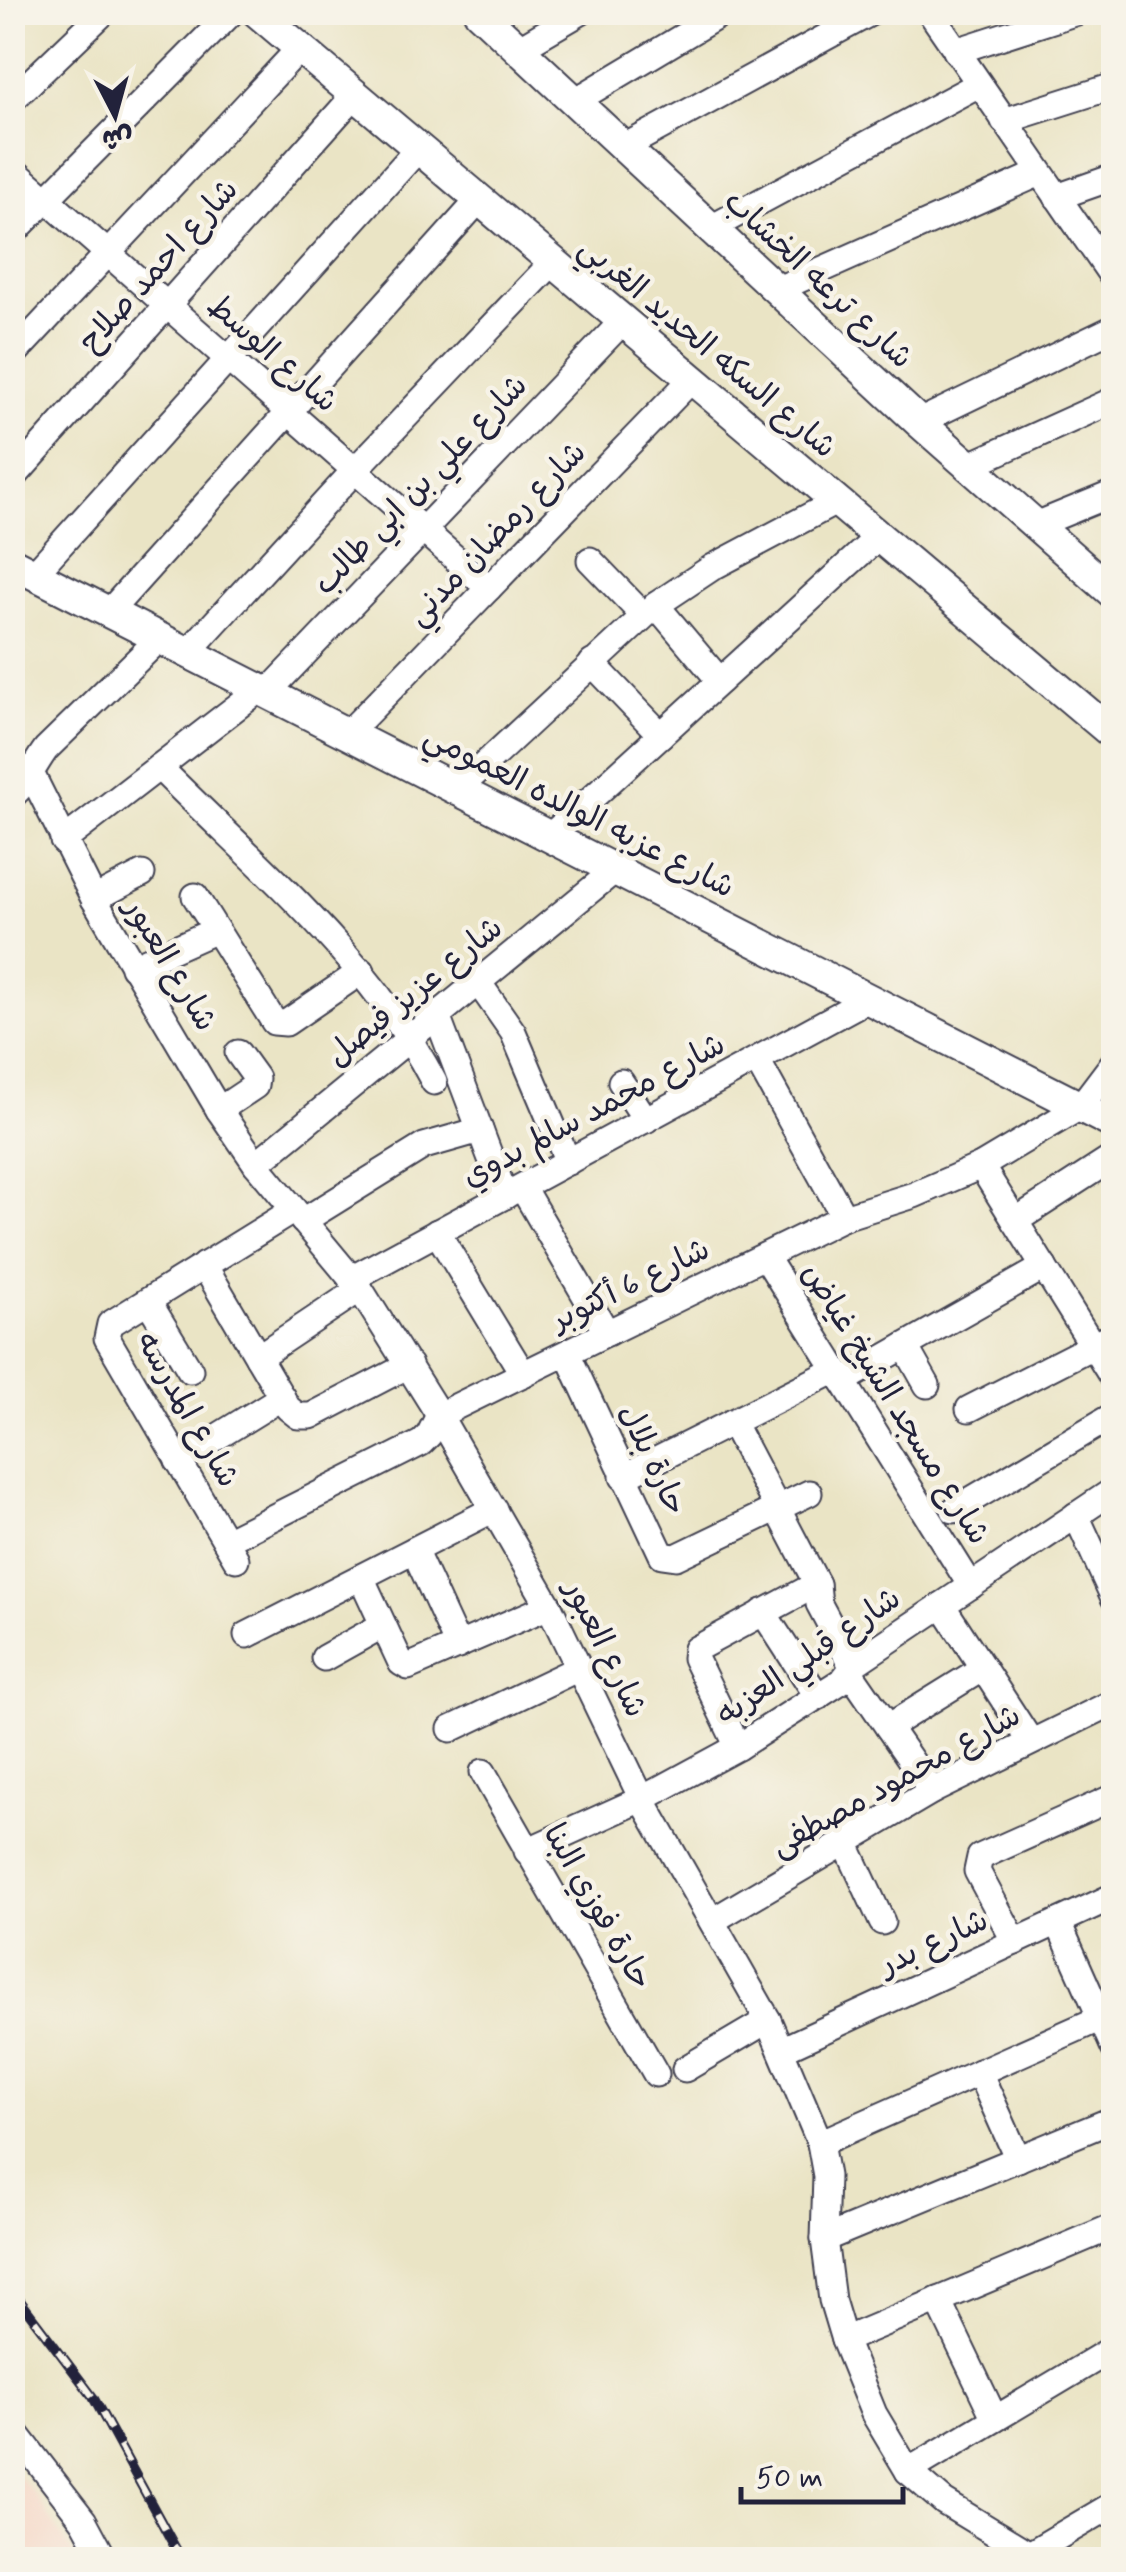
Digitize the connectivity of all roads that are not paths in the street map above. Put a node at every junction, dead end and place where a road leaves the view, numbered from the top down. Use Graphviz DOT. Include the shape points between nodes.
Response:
graph roads {
  1 [pos="104,12"];
  2 [pos="232,12"];
  3 [pos="256,12"];
  4 [pos="479,12"];
  5 [pos="581,12"];
  6 [pos="724,12"];
  7 [pos="872,12"];
  8 [pos="930,12"];
  9 [pos="1077,12"];
  10 [pos="518,49"];
  11 [pos="298,50"];
  12 [pos="956,51"];
  13 [pos="979,84"];
  14 [pos="1114,86"];
  15 [pos="353,97"];
  16 [pos="12,100"];
  17 [pos="574,102"];
  18 [pos="1004,120"];
  19 [pos="624,148"];
  20 [pos="417,150"];
  21 [pos="12,168"];
  22 [pos="1040,173"];
  23 [pos="1114,177"];
  24 [pos="1057,197"];
  25 [pos="47,199"];
  26 [pos="478,201"];
  27 [pos="711,228"];
  28 [pos="12,234"];
  29 [pos="1104,249"];
  30 [pos="108,253"];
  31 [pos="552,263"];
  32 [pos="1114,279"];
  33 [pos="776,290"];
  34 [pos="168,305"];
  35 [pos="622,322"];
  36 [pos="1114,328"];
  37 [pos="12,356"];
  38 [pos="228,359"];
  39 [pos="692,380"];
  40 [pos="1114,400"];
  41 [pos="289,412"];
  42 [pos="919,422"];
  43 [pos="968,466"];
  44 [pos="355,470"];
  45 [pos="12,479"];
  46 [pos="1114,494"];
  47 [pos="836,502"];
  48 [pos="1036,525"];
  49 [pos="423,530"];
  50 [pos="878,537"];
  51 [pos="590,560"];
  52 [pos="23,568"];
  53 [pos="489,588"];
  54 [pos="1114,594"];
  55 [pos="649,610"];
  56 [pos="110,612"];
  57 [pos="160,638"];
  58 [pos="188,652"];
  59 [pos="592,663"];
  60 [pos="720,680"];
  61 [pos="263,691"];
  62 [pos="348,733"];
  63 [pos="661,735"];
  64 [pos="1114,735"];
  65 [pos="159,767"];
  66 [pos="32,775"];
  67 [pos="457,790"];
  68 [pos="12,796"];
  69 [pos="549,837"];
  70 [pos="64,841"];
  71 [pos="615,870"];
  72 [pos="142,874"];
  73 [pos="195,896"];
  74 [pos="94,899"];
  75 [pos="216,930"];
  76 [pos="133,967"];
  77 [pos="362,971"];
  78 [pos="478,982"];
  79 [pos="868,999"];
  80 [pos="436,1016"];
  81 [pos="410,1037"];
  82 [pos="238,1053"];
  83 [pos="757,1060"];
  84 [pos="1114,1062"];
  85 [pos="434,1082"];
  86 [pos="620,1082"];
  87 [pos="1080,1107"];
  88 [pos="219,1110"];
  89 [pos="646,1120"];
  90 [pos="1114,1124"];
  91 [pos="480,1130"];
  92 [pos="1114,1157"];
  93 [pos="568,1162"];
  94 [pos="256,1164"];
  95 [pos="981,1166"];
  96 [pos="513,1191"];
  97 [pos="298,1216"];
  98 [pos="844,1217"];
  99 [pos="1015,1221"];
  100 [pos="438,1232"];
  101 [pos="765,1256"];
  102 [pos="204,1266"];
  103 [pos="1044,1267"];
  104 [pos="356,1284"];
  105 [pos="148,1301"];
  106 [pos="607,1333"];
  107 [pos="1103,1340"];
  108 [pos="906,1346"];
  109 [pos="567,1353"];
  110 [pos="258,1357"];
  111 [pos="408,1364"];
  112 [pos="190,1370"];
  113 [pos="523,1374"];
  114 [pos="840,1376"];
  115 [pos="1114,1380"];
  116 [pos="927,1385"];
  117 [pos="282,1397"];
  118 [pos="969,1409"];
  119 [pos="1114,1414"];
  120 [pos="439,1415"];
  121 [pos="732,1422"];
  122 [pos="178,1462"];
  123 [pos="624,1477"];
  124 [pos="1114,1490"];
  125 [pos="809,1493"];
  126 [pos="777,1508"];
  127 [pos="494,1509"];
  128 [pos="954,1510"];
  129 [pos="1076,1515"];
  130 [pos="231,1550"];
  131 [pos="414,1550"];
  132 [pos="361,1577"];
  133 [pos="816,1584"];
  134 [pos="970,1586"];
  135 [pos="1114,1598"];
  136 [pos="942,1604"];
  137 [pos="549,1606"];
  138 [pos="763,1612"];
  139 [pos="384,1625"];
  140 [pos="247,1635"];
  141 [pos="458,1646"];
  142 [pos="324,1658"];
  143 [pos="579,1668"];
  144 [pos="983,1668"];
  145 [pos="851,1669"];
  146 [pos="818,1697"];
  147 [pos="1114,1702"];
  148 [pos="888,1727"];
  149 [pos="451,1729"];
  150 [pos="1032,1742"];
  151 [pos="738,1747"];
  152 [pos="482,1772"];
  153 [pos="932,1791"];
  154 [pos="1114,1797"];
  155 [pos="642,1799"];
  156 [pos="845,1842"];
  157 [pos="528,1851"];
  158 [pos="1112,1901"];
  159 [pos="712,1921"];
  160 [pos="882,1922"];
  161 [pos="1058,1922"];
  162 [pos="1015,1942"];
  163 [pos="1102,2001"];
  164 [pos="768,2020"];
  165 [pos="1114,2048"];
  166 [pos="782,2050"];
  167 [pos="685,2069"];
  168 [pos="979,2072"];
  169 [pos="656,2074"];
  170 [pos="1114,2120"];
  171 [pos="820,2143"];
  172 [pos="1018,2159"];
  173 [pos="1114,2226"];
  174 [pos="824,2239"];
  175 [pos="938,2300"];
  176 [pos="844,2340"];
  177 [pos="1114,2348"];
  178 [pos="996,2419"];
  179 [pos="12,2428"];
  180 [pos="908,2471"];
  181 [pos="1114,2504"];
  182 [pos="1035,2556"];
  183 [pos="106,2560"];
  1 -- 16 [label="street"];
  2 -- 25 [label="street"];
  3 -- 11 [label="street, شارع السكه الحديد الغربي"];
  4 -- 10 [label="street, شارع ترعه الخشاب"];
  5 -- 10 [label="street"];
  6 -- 17 [label="street"];
  7 -- 19 [label="street"];
  8 -- 12 [label="street"];
  9 -- 12 [label="street"];
  10 -- 17 [label="street, شارع ترعه الخشاب"];
  11 -- 15 [label="street, شارع السكه الحديد الغربي"];
  11 -- 30 [label="street"];
  12 -- 13 [label="street"];
  13 -- 18 [label="street"];
  13 -- 27 [label="street"];
  14 -- 18 [label="street"];
  15 -- 20 [label="street, شارع السكه الحديد الغربي"];
  15 -- 34 [label="street, شارع احمد صلاح"];
  17 -- 19 [label="street, شارع ترعه الخشاب"];
  18 -- 22 [label="street"];
  19 -- 27 [label="street, شارع ترعه الخشاب"];
  20 -- 26 [label="street, شارع السكه الحديد الغربي"];
  20 -- 38 [label="street"];
  21 -- 25 [label="street, شارع الوسط"];
  22 -- 24 [label="street"];
  22 -- 33 [label="street"];
  23 -- 24 [label="street"];
  24 -- 29 [label="street"];
  25 -- 28 [label="street"];
  25 -- 30 [label="street, شارع الوسط"];
  26 -- 31 [label="street, شارع السكه الحديد الغربي"];
  26 -- 41 [label="street"];
  27 -- 33 [label="street, شارع ترعه الخشاب"];
  29 -- 32 [label="street"];
  30 -- 34 [label="street, شارع الوسط"];
  30 -- 37 [label="street"];
  31 -- 35 [label="street, شارع السكه الحديد الغربي"];
  31 -- 44 [label="street"];
  33 -- 42 [label="street, شارع ترعه الخشاب"];
  34 -- 38 [label="street, شارع الوسط"];
  34 -- 45 [label="street, شارع احمد صلاح"];
  35 -- 39 [label="street, شارع السكه الحديد الغربي"];
  35 -- 49 [label="street, شارع علي بن ابي طالب"];
  36 -- 42 [label="street"];
  38 -- 41 [label="street, شارع الوسط"];
  38 -- 52 [label="street"];
  39 -- 47 [label="street, شارع السكه الحديد الغربي"];
  39 -- 53 [label="street, شارع رمضان مدني"];
  40 -- 43 [label="street"];
  41 -- 44 [label="street, شارع الوسط"];
  41 -- 56 [label="street"];
  42 -- 43 [label="street, شارع ترعه الخشاب"];
  43 -- 48 [label="street, شارع ترعه الخشاب"];
  44 -- 49 [label="street, شارع الوسط"];
  44 -- 58 [label="street"];
  46 -- 48 [label="street"];
  47 -- 50 [label="street, شارع السكه الحديد الغربي"];
  47 -- 55 [label="street" via="713,566"];
  48 -- 54 [label="street, شارع ترعه الخشاب"];
  49 -- 53 [label="street, شارع الوسط"];
  49 -- 61 [label="street, شارع علي بن ابي طالب"];
  50 -- 60 [label="street"];
  50 -- 64 [label="street, شارع السكه الحديد الغربي"];
  51 -- 55 [label="street"];
  52 -- 56 [label="street, شارع عزبه الوالده العمومي"];
  53 -- 62 [label="street, شارع رمضان مدني"];
  55 -- 59 [label="street"];
  55 -- 60 [label="street"];
  56 -- 57 [label="street, شارع عزبه الوالده العمومي"];
  57 -- 58 [label="street, شارع عزبه الوالده العمومي"];
  57 -- 66 [label="street" via="46,748"];
  58 -- 61 [label="street, شارع عزبه الوالده العمومي"];
  59 -- 63 [label="street"];
  59 -- 67 [label="street"];
  60 -- 63 [label="street"];
  61 -- 62 [label="street, شارع عزبه الوالده العمومي"];
  61 -- 65 [label="street, شارع علي بن ابي طالب"];
  62 -- 67 [label="street, شارع عزبه الوالده العمومي"];
  63 -- 69 [label="street"];
  65 -- 70 [label="street, شارع علي بن ابي طالب"];
  65 -- 77 [label="street"];
  66 -- 68 [label="street"];
  66 -- 70 [label="street, شارع العبور"];
  67 -- 69 [label="street, شارع عزبه الوالده العمومي"];
  69 -- 71 [label="street, شارع عزبه الوالده العمومي"];
  70 -- 74 [label="street, شارع العبور"];
  71 -- 78 [label="street, شارع عزيز فيصل"];
  71 -- 79 [label="street, شارع عزبه الوالده العمومي"];
  72 -- 74 [label="street"];
  73 -- 75 [label="street"];
  74 -- 76 [label="street, شارع العبور"];
  75 -- 76 [label="street"];
  75 -- 77 [label="street" via="278,1024"];
  76 -- 88 [label="street, شارع العبور"];
  77 -- 81 [label="street"];
  78 -- 80 [label="street, شارع عزيز فيصل"];
  78 -- 93 [label="street" via="513,1032"];
  79 -- 83 [label="street, شارع محمد سالم بدوي"];
  79 -- 87 [label="street, شارع عزبه الوالده العمومي"];
  80 -- 81 [label="street, شارع عزيز فيصل"];
  80 -- 91 [label="street"];
  81 -- 85 [label="street"];
  81 -- 94 [label="street, شارع عزيز فيصل"];
  82 -- 88 [label="street" via="256,1086"];
  83 -- 89 [label="street, شارع محمد سالم بدوي"];
  83 -- 98 [label="street"];
  84 -- 87 [label="street"];
  86 -- 89 [label="street"];
  87 -- 90 [label="street, شارع عزبه الوالده العمومي"];
  87 -- 95 [label="street, شارع 6 أكتوبر"];
  88 -- 94 [label="street, شارع العبور"];
  89 -- 93 [label="street, شارع محمد سالم بدوي"];
  91 -- 96 [label="street"];
  91 -- 97 [label="street, شارع المدرسه" via="424,1146"];
  92 -- 99 [label="street"];
  93 -- 96 [label="street, شارع محمد سالم بدوي"];
  94 -- 97 [label="street, شارع العبور"];
  95 -- 98 [label="street, شارع 6 أكتوبر"];
  95 -- 99 [label="street"];
  96 -- 100 [label="street, شارع محمد سالم بدوي"];
  96 -- 106 [label="street"];
  97 -- 102 [label="street, شارع المدرسه"];
  97 -- 104 [label="street, شارع العبور"];
  98 -- 101 [label="street, شارع 6 أكتوبر"];
  99 -- 103 [label="street"];
  100 -- 104 [label="street, شارع محمد سالم بدوي"];
  100 -- 113 [label="street"];
  101 -- 106 [label="street, شارع 6 أكتوبر"];
  101 -- 114 [label="street, شارع مسجد الشيخ غياض"];
  102 -- 105 [label="street, شارع المدرسه"];
  102 -- 110 [label="street"];
  103 -- 107 [label="street"];
  103 -- 108 [label="street"];
  104 -- 110 [label="street, شارع محمد سالم بدوي"];
  104 -- 111 [label="street, شارع العبور"];
  105 -- 112 [label="street"];
  105 -- 122 [label="street, شارع المدرسه" via="110,1324 107,1334"];
  106 -- 109 [label="street, شارع 6 أكتوبر"];
  107 -- 115 [label="street"];
  107 -- 118 [label="street"];
  108 -- 114 [label="street"];
  108 -- 116 [label="street"];
  109 -- 113 [label="street, شارع 6 أكتوبر"];
  109 -- 123 [label="street, حارة بلال"];
  110 -- 117 [label="street"];
  111 -- 117 [label="street" via="311,1416 292,1412"];
  111 -- 120 [label="street, شارع العبور"];
  113 -- 120 [label="street, شارع 6 أكتوبر"];
  114 -- 121 [label="street"];
  114 -- 134 [label="street, شارع مسجد الشيخ غياض"];
  117 -- 122 [label="street"];
  119 -- 128 [label="street"];
  120 -- 127 [label="street, شارع العبور"];
  120 -- 130 [label="street, شارع 6 أكتوبر" via="421,1443"];
  121 -- 123 [label="street"];
  121 -- 126 [label="street"];
  122 -- 130 [label="street, شارع المدرسه"];
  123 -- 126 [label="street, حارة بلال" via="666,1557"];
  124 -- 129 [label="street, شارع قبلي العزبه"];
  125 -- 126 [label="street, حارة بلال"];
  126 -- 133 [label="street"];
  127 -- 131 [label="street"];
  127 -- 137 [label="street, شارع العبور"];
  129 -- 134 [label="street, شارع قبلي العزبه"];
  129 -- 135 [label="street"];
  131 -- 132 [label="street"];
  131 -- 141 [label="street"];
  132 -- 139 [label="street"];
  132 -- 140 [label="street"];
  133 -- 138 [label="street"];
  133 -- 145 [label="street" via="818,1604"];
  134 -- 136 [label="street, شارع قبلي العزبه"];
  136 -- 144 [label="street"];
  136 -- 145 [label="street, شارع قبلي العزبه"];
  137 -- 141 [label="street"];
  137 -- 143 [label="street, شارع العبور"];
  138 -- 146 [label="street"];
  138 -- 151 [label="street" via="695,1652"];
  139 -- 141 [label="street" via="408,1666"];
  139 -- 142 [label="street"];
  143 -- 149 [label="street"];
  143 -- 155 [label="street, شارع العبور"];
  144 -- 148 [label="street"];
  144 -- 150 [label="street"];
  145 -- 146 [label="street, شارع قبلي العزبه"];
  145 -- 148 [label="street"];
  146 -- 151 [label="street, شارع قبلي العزبه"];
  147 -- 150 [label="street, شارع محمود مصطفى"];
  148 -- 153 [label="street"];
  150 -- 153 [label="street, شارع محمود مصطفى"];
  151 -- 155 [label="street, شارع قبلي العزبه"];
  152 -- 157 [label="street, حارة فوزي البنا"];
  153 -- 156 [label="street, شارع محمود مصطفى"];
  154 -- 162 [label="street" via="980,1858 978,1870"];
  155 -- 157 [label="street, شارع قبلي العزبه"];
  155 -- 159 [label="street, شارع العبور"];
  156 -- 159 [label="street, شارع محمود مصطفى"];
  156 -- 160 [label="street"];
  157 -- 169 [label="street, حارة فوزي البنا"];
  158 -- 161 [label="street, شارع بدر"];
  159 -- 164 [label="street, شارع العبور"];
  161 -- 162 [label="street, شارع بدر"];
  161 -- 163 [label="street"];
  162 -- 166 [label="street, شارع بدر"];
  163 -- 165 [label="street"];
  163 -- 168 [label="street"];
  164 -- 166 [label="street, شارع العبور"];
  164 -- 167 [label="street"];
  166 -- 171 [label="street, شارع العبور"];
  168 -- 171 [label="street"];
  168 -- 172 [label="street"];
  170 -- 172 [label="street"];
  171 -- 174 [label="street, شارع العبور"];
  172 -- 174 [label="street"];
  173 -- 175 [label="street"];
  174 -- 176 [label="street, شارع العبور"];
  175 -- 176 [label="street"];
  175 -- 178 [label="street"];
  176 -- 180 [label="street, شارع العبور" via="874,2414"];
  177 -- 178 [label="street"];
  178 -- 180 [label="street"];
  179 -- 183 [label="street"];
  180 -- 182 [label="street, شارع العبور" via="944,2502"];
  181 -- 182 [label="street"];
}
